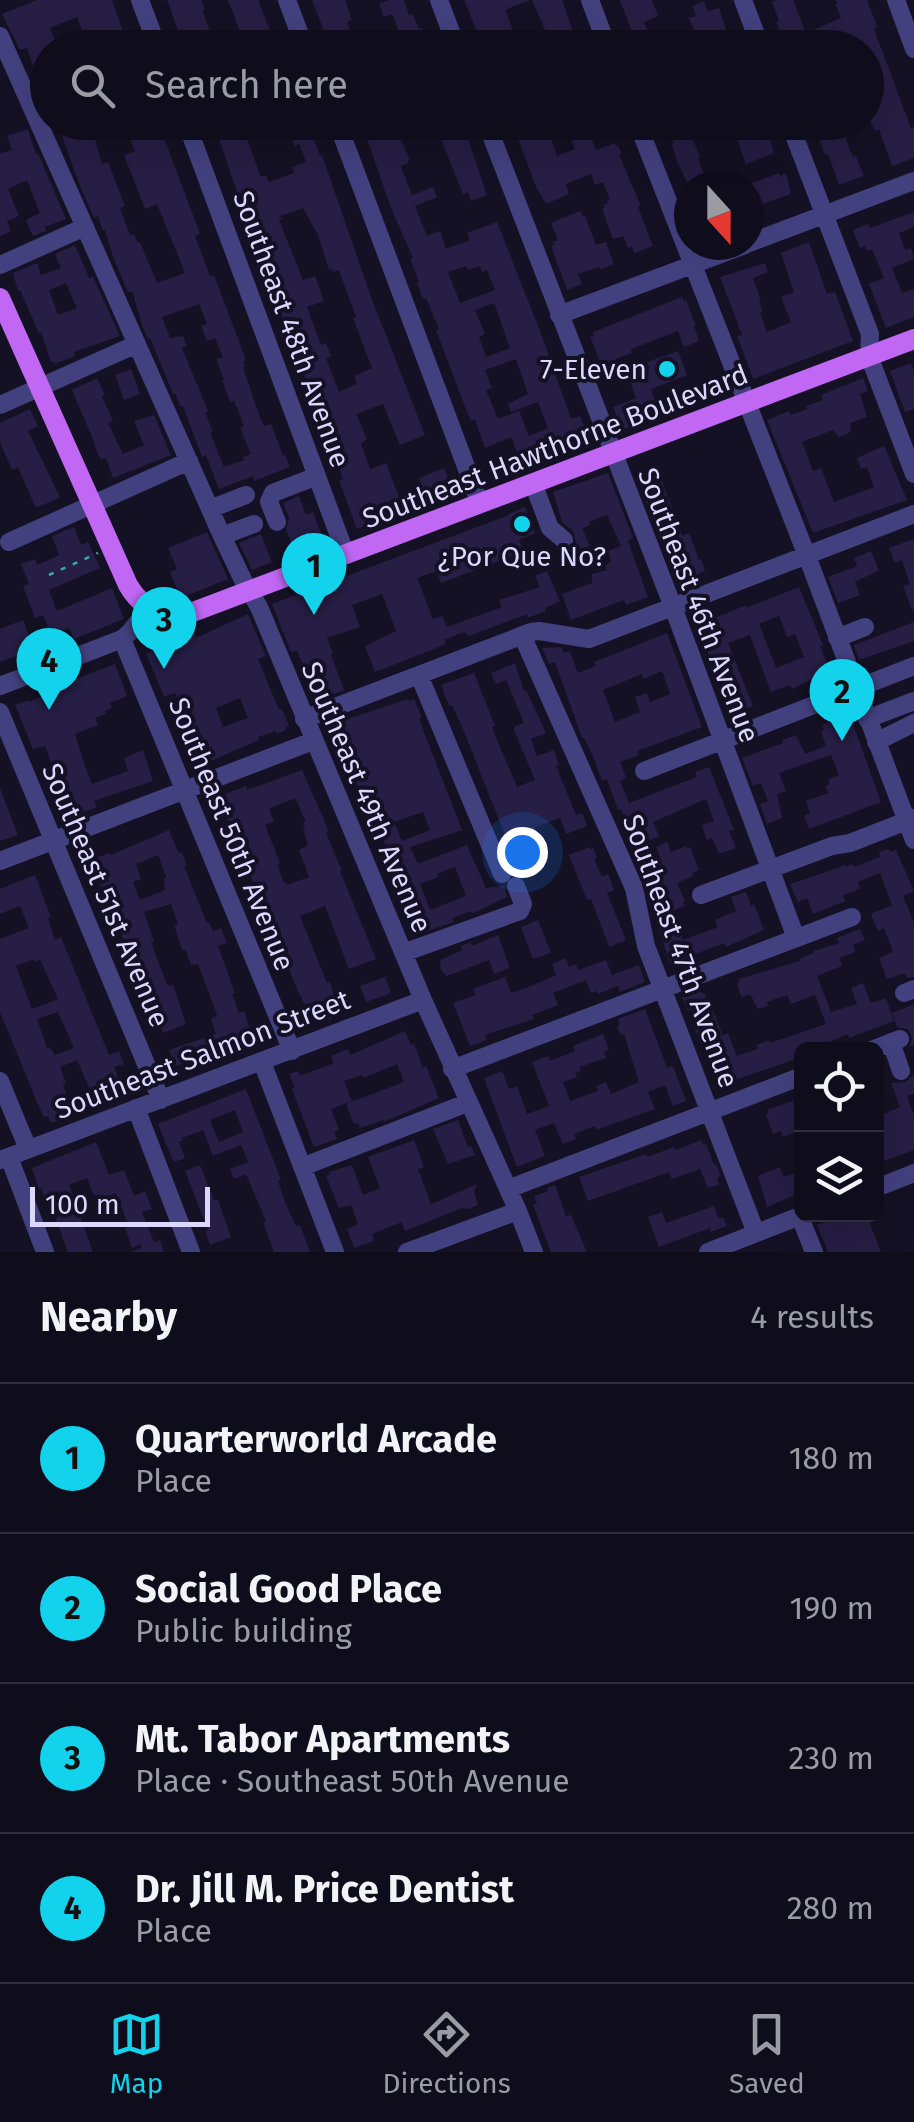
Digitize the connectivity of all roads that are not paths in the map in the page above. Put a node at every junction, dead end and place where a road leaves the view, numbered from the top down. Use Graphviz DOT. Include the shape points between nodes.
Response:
graph roads {
  1 [pos="140,0"];
  2 [pos="287,0"];
  3 [pos="439,0"];
  4 [pos="590,0"];
  5 [pos="743,0"];
  6 [pos="896,0"];
  7 [pos="151,30"];
  8 [pos="298,30"];
  9 [pos="450,30"];
  10 [pos="601,30"];
  11 [pos="754,30"];
  12 [pos="0,36"];
  13 [pos="914,49"];
  14 [pos="30,103"];
  15 [pos="46,140"];
  16 [pos="193,140"];
  17 [pos="345,140"];
  18 [pos="493,140"];
  19 [pos="644,140"];
  20 [pos="796,140"];
  21 [pos="914,181"];
  22 [pos="824,215"];
  23 [pos="85,227"];
  24 [pos="764,238"];
  25 [pos="705,260"];
  26 [pos="0,265"];
  27 [pos="692,265"];
  28 [pos="0,298"];
  29 [pos="559,315"];
  30 [pos="914,339"];
  31 [pos="138,344"];
  32 [pos="869,356"];
  33 [pos="40,388"];
  34 [pos="746,402"];
  35 [pos="0,405"];
  36 [pos="612,453"];
  37 [pos="189,461"];
  38 [pos="914,474"];
  39 [pos="317,476"];
  40 [pos="533,484"];
  41 [pos="246,495"];
  42 [pos="92,504"];
  43 [pos="480,504"];
  44 [pos="210,509"];
  45 [pos="914,514"];
  46 [pos="276,522"];
  47 [pos="254,524"];
  48 [pos="222,536"];
  49 [pos="9,542"];
  50 [pos="568,550"];
  51 [pos="346,555"];
  52 [pos="806,556"];
  53 [pos="249,591"];
  54 [pos="673,608"];
  55 [pos="148,609"];
  56 [pos="865,627"];
  57 [pos="522,636"];
  58 [pos="122,638"];
  59 [pos="837,638"];
  60 [pos="913,669"];
  61 [pos="419,675"];
  62 [pos="0,686"];
  63 [pos="856,689"];
  64 [pos="914,701"];
  65 [pos="0,712"];
  66 [pos="304,719"];
  67 [pos="867,719"];
  68 [pos="914,723"];
  69 [pos="721,740"];
  70 [pos="313,741"];
  71 [pos="876,742"];
  72 [pos="644,771"];
  73 [pos="185,791"];
  74 [pos="910,820"];
  75 [pos="53,840"];
  76 [pos="914,840"];
  77 [pos="0,861"];
  78 [pos="770,870"];
  79 [pos="701,895"];
  80 [pos="852,917"];
  81 [pos="796,938"];
  82 [pos="403,953"];
  83 [pos="662,989"];
  84 [pos="423,1000"];
  85 [pos="884,1045"];
  86 [pos="292,1050"];
  87 [pos="262,1062"];
  88 [pos="452,1069"];
  89 [pos="901,1071"];
  90 [pos="794,1079"];
  91 [pos="0,1081"];
  92 [pos="161,1100"];
  93 [pos="467,1102"];
  94 [pos="136,1108"];
  95 [pos="710,1111"];
  96 [pos="28,1149"];
  97 [pos="4,1158"];
  98 [pos="302,1168"];
  99 [pos="914,1174"];
  100 [pos="884,1185"];
  101 [pos="508,1189"];
  102 [pos="518,1211"];
  103 [pos="794,1219"];
  104 [pos="805,1222"];
  105 [pos="756,1233"];
  106 [pos="45,1252"];
  107 [pos="191,1252"];
  108 [pos="336,1252"];
  109 [pos="407,1252"];
  110 [pos="534,1252"];
  111 [pos="708,1252"];
  112 [pos="814,1252"];
  1 -- 7 [label="street"];
  2 -- 8 [label="street"];
  3 -- 9 [label="street"];
  4 -- 10 [label="street"];
  5 -- 11 [label="street"];
  6 -- 13 [label="street"];
  12 -- 14 [label="street, Southeast 49th Avenue"];
  15 -- 23 [label="street, Southeast 49th Avenue"];
  16 -- 39 [label="street, Southeast 48th Avenue"];
  17 -- 43 [label="street"];
  18 -- 29 [label="street, Southeast 46th Avenue"];
  19 -- 27 [label="street"];
  20 -- 22 [label="street"];
  21 -- 22 [label="street"];
  22 -- 24 [label="street"];
  22 -- 32 [label="street" via="870,334"];
  23 -- 26 [label="street"];
  23 -- 31 [label="street, Southeast 49th Avenue"];
  25 -- 27 [label="street"];
  27 -- 29 [label="street"];
  27 -- 34 [label="street"];
  28 -- 33 [label="main road"];
  29 -- 36 [label="street, Southeast 46th Avenue"];
  30 -- 32 [label="main road, Southeast Hawthorne Boulevard"];
  31 -- 33 [label="street"];
  31 -- 37 [label="street, Southeast 49th Avenue"];
  32 -- 34 [label="main road, Southeast Hawthorne Boulevard"];
  32 -- 38 [label="street"];
  33 -- 35 [label="street"];
  33 -- 42 [label="main road"];
  34 -- 36 [label="main road, Southeast Hawthorne Boulevard"];
  34 -- 52 [label="street"];
  36 -- 40 [label="main road, Southeast Hawthorne Boulevard"];
  36 -- 54 [label="street, Southeast 46th Avenue"];
  37 -- 42 [label="street"];
  37 -- 44 [label="street, Southeast 49th Avenue"];
  39 -- 46 [label="street" via="273,493"];
  39 -- 51 [label="street, Southeast 48th Avenue"];
  40 -- 43 [label="main road, Southeast Hawthorne Boulevard"];
  40 -- 50 [label="street" via="550,528"];
  41 -- 44 [label="street"];
  42 -- 49 [label="street"];
  42 -- 55 [label="main road" via="133,594"];
  43 -- 51 [label="main road, Southeast Hawthorne Boulevard"];
  44 -- 48 [label="street, Southeast 49th Avenue"];
  45 -- 52 [label="street"];
  47 -- 48 [label="street"];
  48 -- 53 [label="street, Southeast 49th Avenue"];
  51 -- 53 [label="main road, Southeast Hawthorne Boulevard"];
  52 -- 54 [label="street"];
  52 -- 59 [label="street"];
  53 -- 55 [label="main road, Southeast Hawthorne Boulevard" via="193,612"];
  53 -- 66 [label="street, Southeast 49th Avenue"];
  54 -- 57 [label="street" via="588,639 539,630"];
  54 -- 69 [label="street, Southeast 46th Avenue"];
  55 -- 58 [label="street"];
  56 -- 59 [label="street"];
  57 -- 61 [label="street"];
  57 -- 83 [label="street, Southeast 47th Avenue" via="630,879"];
  58 -- 62 [label="street"];
  58 -- 73 [label="street, Southeast 50th Avenue"];
  59 -- 63 [label="street"];
  60 -- 63 [label="street"];
  61 -- 66 [label="street"];
  61 -- 82 [label="street" via="523,904"];
  63 -- 67 [label="street"];
  63 -- 69 [label="street"];
  64 -- 67 [label="street"];
  65 -- 75 [label="street, Southeast 51st Avenue"];
  66 -- 70 [label="street, Southeast 49th Avenue"];
  67 -- 71 [label="street"];
  68 -- 71 [label="street"];
  69 -- 72 [label="street"];
  69 -- 78 [label="street, Southeast 46th Avenue"];
  70 -- 73 [label="street"];
  70 -- 82 [label="street, Southeast 49th Avenue"];
  71 -- 74 [label="street"];
  73 -- 75 [label="street"];
  73 -- 86 [label="street, Southeast 50th Avenue"];
  74 -- 76 [label="street"];
  74 -- 78 [label="street"];
  75 -- 77 [label="street"];
  75 -- 92 [label="street, Southeast 51st Avenue"];
  78 -- 79 [label="street"];
  78 -- 81 [label="street, Southeast 46th Avenue"];
  80 -- 81 [label="street"];
  81 -- 83 [label="street"];
  82 -- 84 [label="street, Southeast 49th Avenue"];
  83 -- 88 [label="street"];
  83 -- 95 [label="street, Southeast 47th Avenue"];
  84 -- 86 [label="street, Southeast Salmon Street"];
  84 -- 88 [label="street, Southeast 49th Avenue"];
  85 -- 89 [label="street" via="896,1040"];
  86 -- 87 [label="street, Southeast Salmon Street"];
  87 -- 92 [label="street, Southeast Salmon Street"];
  87 -- 98 [label="street"];
  88 -- 93 [label="street, Southeast 49th Avenue"];
  90 -- 95 [label="street"];
  91 -- 96 [label="street"];
  92 -- 94 [label="street, Southeast Salmon Street"];
  93 -- 98 [label="street"];
  93 -- 101 [label="street, Southeast 49th Avenue"];
  94 -- 96 [label="street, Southeast Salmon Street"];
  94 -- 107 [label="street"];
  95 -- 101 [label="street"];
  95 -- 105 [label="street, Southeast 47th Avenue"];
  96 -- 97 [label="street, Southeast Salmon Street"];
  97 -- 106 [label="street"];
  98 -- 108 [label="street"];
  99 -- 100 [label="street"];
  101 -- 102 [label="street, Southeast 49th Avenue"];
  102 -- 109 [label="street"];
  102 -- 110 [label="street, Southeast 49th Avenue"];
  103 -- 105 [label="street"];
  104 -- 112 [label="street"];
  105 -- 111 [label="street"];
}
